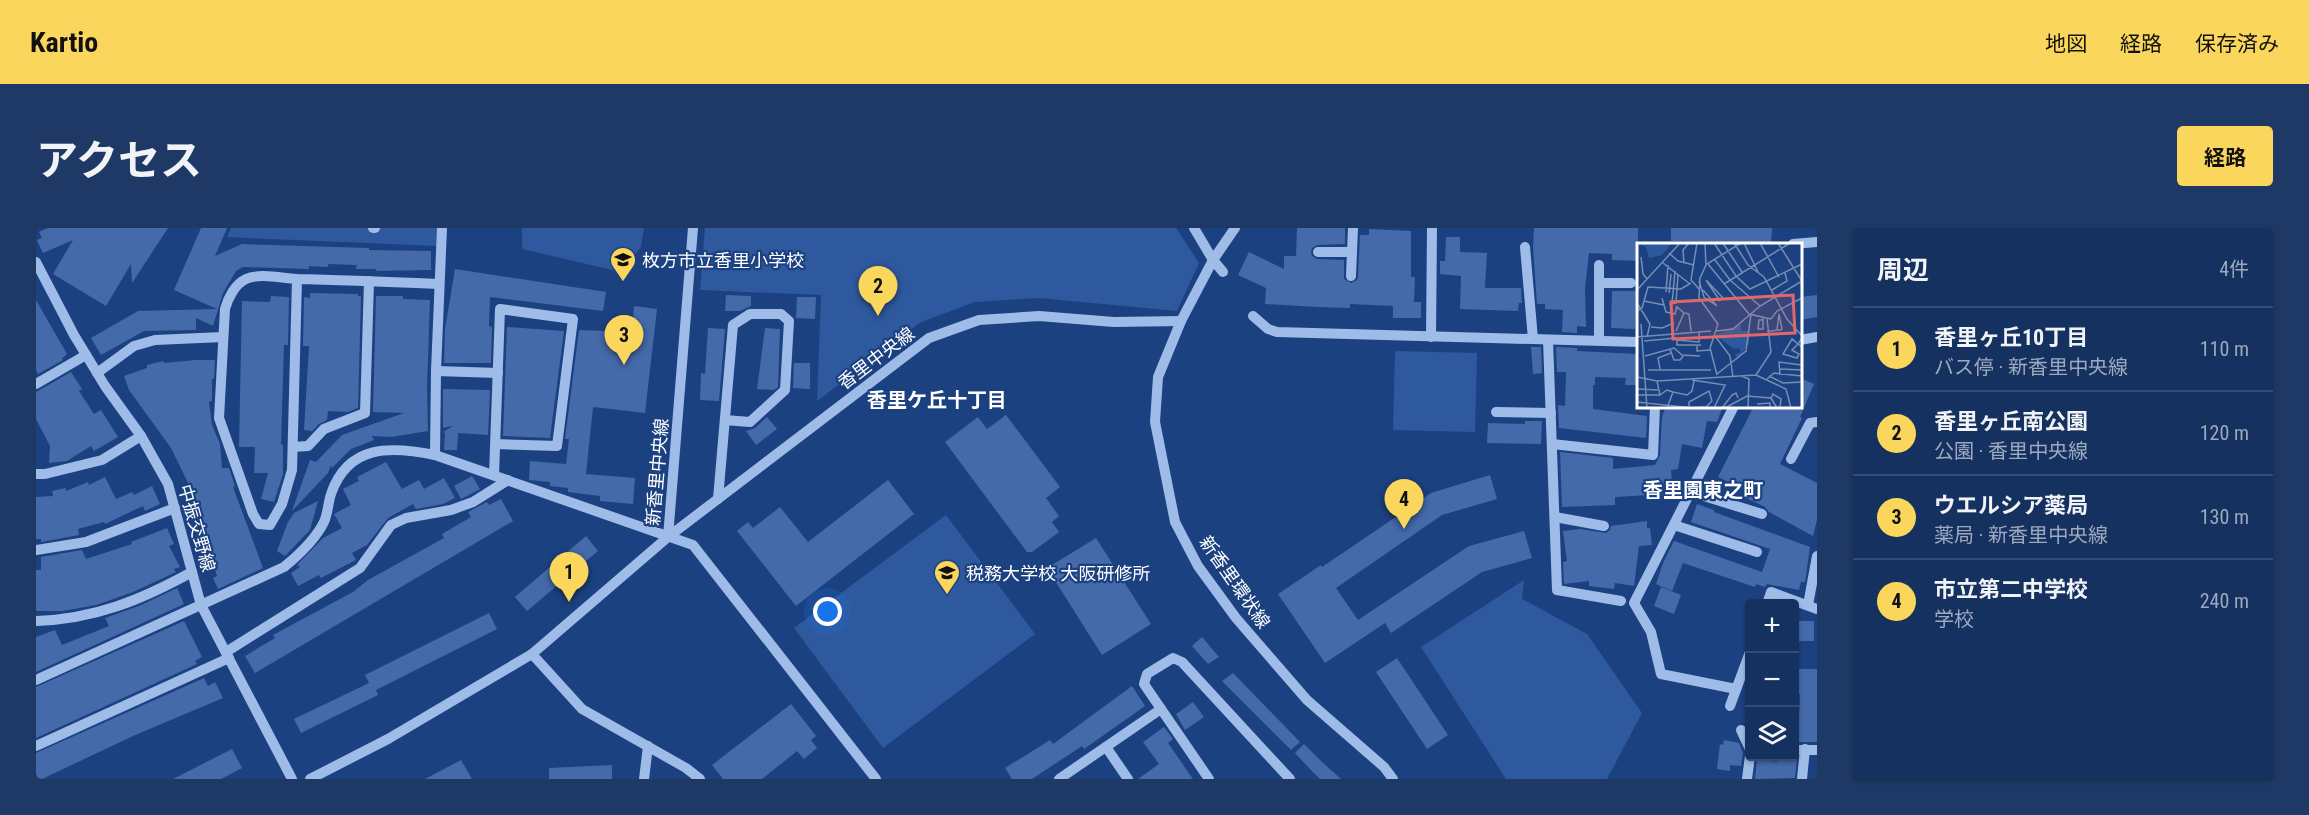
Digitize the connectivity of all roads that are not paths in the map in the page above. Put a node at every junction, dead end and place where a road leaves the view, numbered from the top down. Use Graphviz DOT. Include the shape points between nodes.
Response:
graph roads {
  1 [pos="442,228"];
  2 [pos="693,228"];
  3 [pos="1194,228"];
  4 [pos="1235,228"];
  5 [pos="1353,228"];
  6 [pos="1432,228"];
  7 [pos="1817,242"];
  8 [pos="1802,243"];
  9 [pos="1525,247"];
  10 [pos="1318,252"];
  11 [pos="1352,252"];
  12 [pos="1213,260"];
  13 [pos="36,262"];
  14 [pos="1599,265"];
  15 [pos="1223,272"];
  16 [pos="1351,276"];
  17 [pos="297,279"];
  18 [pos="369,281"];
  19 [pos="1599,283"];
  20 [pos="1631,283"];
  21 [pos="439,284"];
  22 [pos="1253,316"];
  23 [pos="1180,321"];
  24 [pos="223,337"];
  25 [pos="1431,337"];
  26 [pos="1817,337"];
  27 [pos="1533,339"];
  28 [pos="1548,340"];
  29 [pos="1599,340"];
  30 [pos="1802,340"];
  31 [pos="1637,342"];
  32 [pos="86,355"];
  33 [pos="436,371"];
  34 [pos="97,373"];
  35 [pos="498,373"];
  36 [pos="36,384"];
  37 [pos="1655,408"];
  38 [pos="1733,408"];
  39 [pos="1496,412"];
  40 [pos="1551,413"];
  41 [pos="725,420"];
  42 [pos="1817,422"];
  43 [pos="141,436"];
  44 [pos="495,444"];
  45 [pos="1552,444"];
  46 [pos="292,447"];
  47 [pos="435,455"];
  48 [pos="1791,459"];
  49 [pos="36,474"];
  50 [pos="494,475"];
  51 [pos="508,480"];
  52 [pos="1691,492"];
  53 [pos="718,499"];
  54 [pos="175,508"];
  55 [pos="1762,514"];
  56 [pos="1555,517"];
  57 [pos="1674,525"];
  58 [pos="1604,526"];
  59 [pos="668,537"];
  60 [pos="36,550"];
  61 [pos="1757,552"];
  62 [pos="1817,556"];
  63 [pos="192,572"];
  64 [pos="1768,599"];
  65 [pos="1790,599"];
  66 [pos="1621,601"];
  67 [pos="201,605"];
  68 [pos="1812,607"];
  69 [pos="36,621"];
  70 [pos="1749,653"];
  71 [pos="532,654"];
  72 [pos="227,655"];
  73 [pos="36,680"];
  74 [pos="1736,689"];
  75 [pos="1730,706"];
  76 [pos="1161,709"];
  77 [pos="1741,730"];
  78 [pos="1745,739"];
  79 [pos="36,746"];
  80 [pos="648,747"];
  81 [pos="1106,747"];
  82 [pos="1806,750"];
  83 [pos="1749,761"];
  84 [pos="292,779"];
  85 [pos="310,779"];
  86 [pos="644,779"];
  87 [pos="700,779"];
  88 [pos="876,779"];
  89 [pos="1059,779"];
  90 [pos="1128,779"];
  91 [pos="1209,779"];
  92 [pos="1290,779"];
  93 [pos="1394,779"];
  94 [pos="1747,779"];
  95 [pos="1802,779"];
  1 -- 21 [label="street"];
  2 -- 59 [label="street, 新香里中央線"];
  3 -- 12 [label="street"];
  4 -- 12 [label="street, 新香里環状線"];
  5 -- 11 [label="street"];
  6 -- 25 [label="street"];
  7 -- 8 [label="street"];
  9 -- 27 [label="street"];
  10 -- 11 [label="street"];
  11 -- 16 [label="street"];
  12 -- 15 [label="street"];
  12 -- 23 [label="street, 新香里環状線"];
  13 -- 32 [label="street, 中振交野線"];
  14 -- 19 [label="street"];
  17 -- 18 [label="street"];
  17 -- 24 [label="street" via="244,280 229,297"];
  17 -- 46 [label="street"];
  18 -- 21 [label="street"];
  18 -- 46 [label="street" via="364,413 324,429 308,446"];
  19 -- 20 [label="street"];
  19 -- 29 [label="street"];
  21 -- 33 [label="street"];
  22 -- 25 [label="street" via="1277,332"];
  23 -- 53 [label="street, 香里中央線" via="1114,322 1029,316 979,320 929,338"];
  23 -- 93 [label="street, 新香里環状線" via="1158,377 1155,422 1175,522 1198,566 1236,618 1307,700"];
  24 -- 34 [label="street" via="155,340 134,346"];
  24 -- 46 [label="street" via="219,418 260,524 270,525 282,504 292,470"];
  25 -- 27 [label="street"];
  26 -- 30 [label="street"];
  27 -- 28 [label="street"];
  28 -- 29 [label="street"];
  28 -- 40 [label="street"];
  29 -- 31 [label="street"];
  32 -- 34 [label="street, 中振交野線"];
  32 -- 36 [label="street"];
  33 -- 35 [label="street"];
  33 -- 47 [label="street"];
  34 -- 43 [label="street, 中振交野線"];
  35 -- 44 [label="street"];
  35 -- 44 [label="street" via="500,309 573,319 556,446"];
  37 -- 45 [label="street" via="1653,455"];
  38 -- 52 [label="street"];
  39 -- 40 [label="street"];
  40 -- 45 [label="street"];
  41 -- 41 [label="street" via="733,325 750,314 781,314 789,321 785,390 750,422"];
  41 -- 53 [label="street"];
  42 -- 48 [label="street" via="1810,423"];
  43 -- 49 [label="street" via="102,460"];
  43 -- 54 [label="street, 中振交野線" via="168,484"];
  44 -- 50 [label="street"];
  45 -- 56 [label="street"];
  47 -- 50 [label="street"];
  47 -- 67 [label="street" via="404,448 371,452 344,468 331,494 325,521 304,551 285,567"];
  50 -- 51 [label="street"];
  51 -- 59 [label="street"];
  51 -- 72 [label="street" via="452,510 406,518 392,525 360,568"];
  52 -- 55 [label="street"];
  52 -- 57 [label="street"];
  53 -- 59 [label="street, 香里中央線"];
  54 -- 60 [label="street" via="86,542"];
  54 -- 63 [label="street, 中振交野線"];
  56 -- 58 [label="street"];
  56 -- 66 [label="street" via="1557,590"];
  57 -- 61 [label="street"];
  57 -- 74 [label="street" via="1634,603 1651,632 1661,674"];
  59 -- 71 [label="street, 新香里中央線"];
  59 -- 88 [label="street" via="693,545"];
  62 -- 68 [label="street"];
  63 -- 67 [label="street, 中振交野線"];
  63 -- 69 [label="street" via="131,603 90,615"];
  64 -- 65 [label="street" via="1771,592"];
  67 -- 72 [label="street, 中振交野線"];
  67 -- 73 [label="street"];
  70 -- 74 [label="street"];
  71 -- 80 [label="street" via="582,709"];
  71 -- 85 [label="street, 新香里中央線" via="388,739"];
  72 -- 79 [label="street"];
  72 -- 84 [label="street, 中振交野線"];
  74 -- 75 [label="street"];
  76 -- 81 [label="street"];
  76 -- 91 [label="street"];
  76 -- 92 [label="street" via="1144,684 1148,675 1173,658 1182,662"];
  77 -- 78 [label="street"];
  80 -- 86 [label="street"];
  80 -- 87 [label="street"];
  81 -- 89 [label="street"];
  81 -- 90 [label="street"];
  82 -- 95 [label="street"];
  83 -- 94 [label="street"];
}
